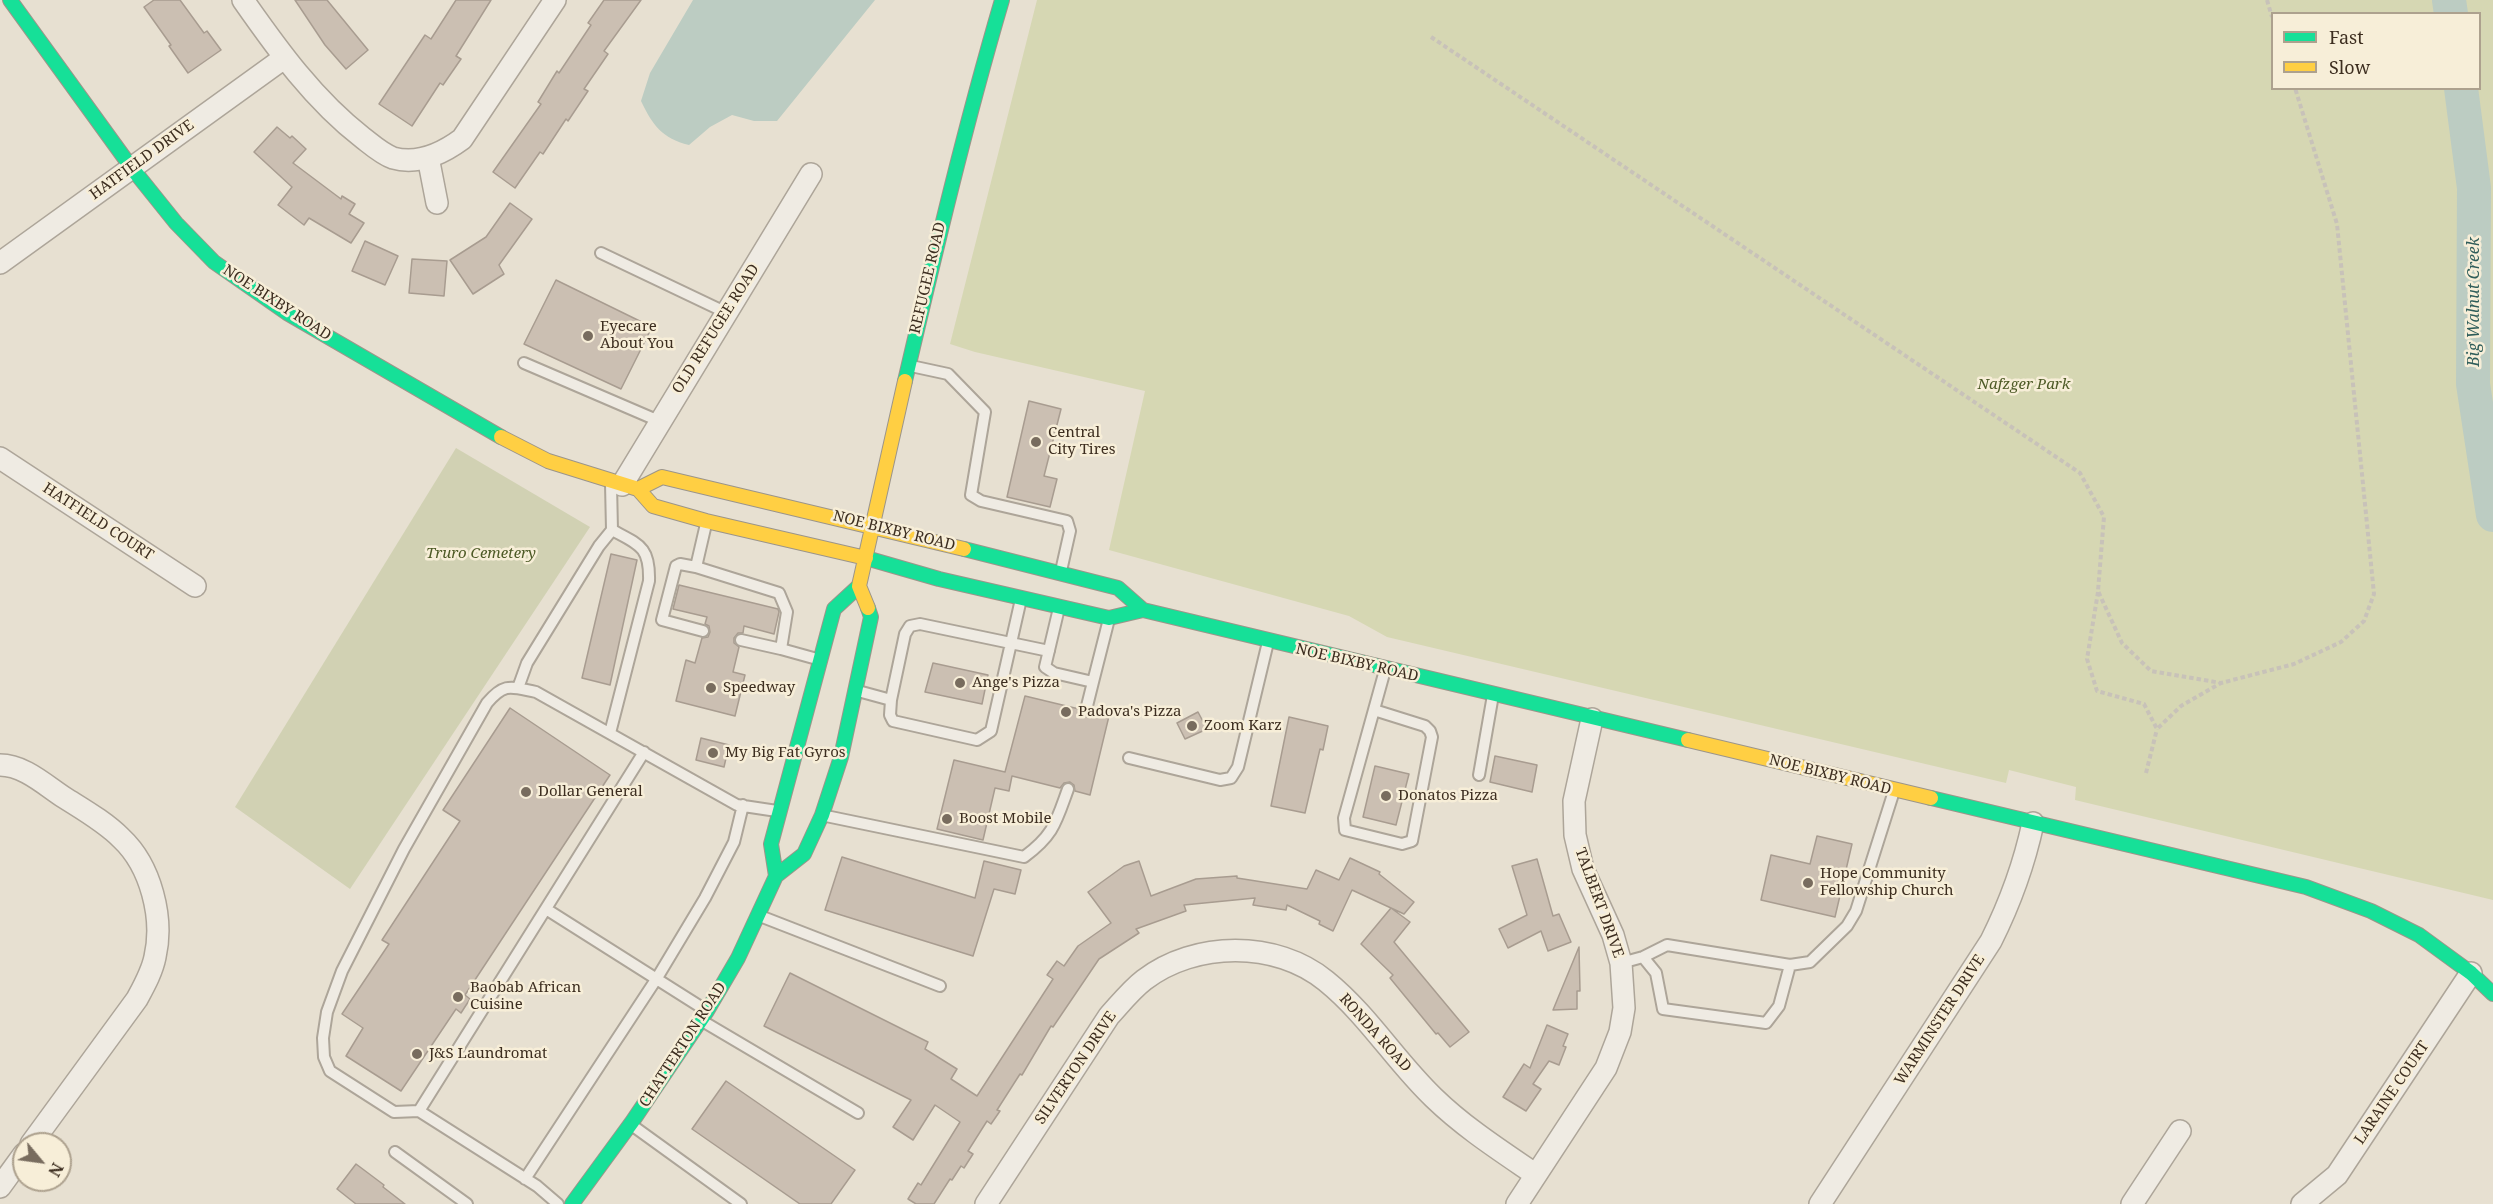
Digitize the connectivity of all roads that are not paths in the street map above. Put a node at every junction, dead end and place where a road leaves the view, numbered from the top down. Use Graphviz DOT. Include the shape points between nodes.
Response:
graph roads {
  1 [pos="10,0"];
  2 [pos="243,0"];
  3 [pos="555,0"];
  4 [pos="1002,0"];
  5 [pos="284,58"];
  6 [pos="428,157"];
  7 [pos="131,167"];
  8 [pos="811,174"];
  9 [pos="437,203"];
  10 [pos="601,254"];
  11 [pos="0,263"];
  12 [pos="727,313"];
  13 [pos="524,363"];
  14 [pos="908,365"];
  15 [pos="659,422"];
  16 [pos="0,458"];
  17 [pos="623,485"];
  18 [pos="706,521"];
  19 [pos="872,526"];
  20 [pos="612,530"];
  21 [pos="865,558"];
  22 [pos="696,567"];
  23 [pos="1060,574"];
  24 [pos="195,586"];
  25 [pos="859,586"];
  26 [pos="1021,599"];
  27 [pos="1059,608"];
  28 [pos="1143,610"];
  29 [pos="1109,618"];
  30 [pos="703,631"];
  31 [pos="741,640"];
  32 [pos="1268,641"];
  33 [pos="1011,643"];
  34 [pos="781,650"];
  35 [pos="1049,651"];
  36 [pos="820,660"];
  37 [pos="1385,669"];
  38 [pos="1093,682"];
  39 [pos="518,688"];
  40 [pos="856,691"];
  41 [pos="1493,695"];
  42 [pos="891,700"];
  43 [pos="1086,710"];
  44 [pos="1374,710"];
  45 [pos="1592,719"];
  46 [pos="610,733"];
  47 [pos="644,752"];
  48 [pos="1129,758"];
  49 [pos="0,765"];
  50 [pos="1479,775"];
  51 [pos="1068,789"];
  52 [pos="1894,791"];
  53 [pos="743,805"];
  54 [pos="782,812"];
  55 [pos="822,815"];
  56 [pos="2033,823"];
  57 [pos="776,876"];
  58 [pos="546,909"];
  59 [pos="759,916"];
  60 [pos="1189,957"];
  61 [pos="1643,957"];
  62 [pos="1621,963"];
  63 [pos="1790,965"];
  64 [pos="2471,973"];
  65 [pos="657,978"];
  66 [pos="940,986"];
  67 [pos="2493,993"];
  68 [pos="704,1015"];
  69 [pos="419,1111"];
  70 [pos="858,1113"];
  71 [pos="630,1125"];
  72 [pos="2180,1131"];
  73 [pos="40,1132"];
  74 [pos="395,1152"];
  75 [pos="12,1170"];
  76 [pos="1536,1175"];
  77 [pos="525,1179"];
  78 [pos="0,1186"];
  79 [pos="466,1204"];
  80 [pos="558,1204"];
  81 [pos="572,1204"];
  82 [pos="741,1204"];
  83 [pos="986,1204"];
  84 [pos="1517,1204"];
  85 [pos="1820,1204"];
  86 [pos="2132,1204"];
  87 [pos="2302,1204"];
  1 -- 7 [label="street, NOE BIXBY ROAD"];
  2 -- 5 [label="street"];
  3 -- 6 [label="street" via="462,139"];
  4 -- 14 [label="street, REFUGEE ROAD" via="975,88"];
  5 -- 6 [label="street" via="338,119 382,153 408,160"];
  5 -- 7 [label="street, HATFIELD DRIVE"];
  6 -- 9 [label="street"];
  7 -- 11 [label="street, HATFIELD DRIVE"];
  7 -- 17 [label="street, NOE BIXBY ROAD" via="200,249 257,293 523,450"];
  8 -- 12 [label="street, OLD REFUGEE ROAD"];
  10 -- 12 [label="lane"];
  12 -- 15 [label="street, OLD REFUGEE ROAD"];
  13 -- 15 [label="lane"];
  14 -- 19 [label="street, REFUGEE ROAD"];
  14 -- 23 [label="lane" via="948,374 985,412 971,495 981,501 1067,521 1070,531"];
  15 -- 17 [label="street, OLD REFUGEE ROAD"];
  16 -- 24 [label="street, HATFIELD COURT"];
  17 -- 18 [label="street, NOE BIXBY ROAD" via="653,506"];
  17 -- 19 [label="street, NOE BIXBY ROAD" via="662,477"];
  17 -- 20 [label="lane"];
  18 -- 21 [label="street, NOE BIXBY ROAD"];
  18 -- 22 [label="lane"];
  19 -- 21 [label="street, REFUGEE ROAD"];
  19 -- 23 [label="street, NOE BIXBY ROAD"];
  20 -- 39 [label="lane" via="527,663"];
  20 -- 46 [label="lane" via="637,543 650,564"];
  21 -- 25 [label="street"];
  21 -- 26 [label="street, NOE BIXBY ROAD"];
  22 -- 30 [label="lane" via="676,566 662,620"];
  22 -- 34 [label="lane" via="779,593 787,612"];
  23 -- 28 [label="street, NOE BIXBY ROAD" via="1118,588"];
  25 -- 36 [label="street" via="834,609"];
  25 -- 40 [label="street, CHATTERTON ROAD" via="871,617"];
  26 -- 27 [label="street, NOE BIXBY ROAD"];
  26 -- 33 [label="lane"];
  27 -- 29 [label="street, NOE BIXBY ROAD"];
  27 -- 35 [label="lane"];
  28 -- 29 [label="street, NOE BIXBY ROAD"];
  28 -- 32 [label="street, NOE BIXBY ROAD"];
  29 -- 38 [label="lane"];
  31 -- 34 [label="lane"];
  32 -- 37 [label="street, NOE BIXBY ROAD"];
  32 -- 48 [label="lane" via="1238,767 1231,778 1220,780"];
  33 -- 35 [label="lane"];
  33 -- 42 [label="lane" via="920,624 910,626"];
  33 -- 42 [label="lane" via="991,731 977,740 893,721"];
  34 -- 36 [label="lane"];
  35 -- 38 [label="lane" via="1045,668"];
  36 -- 54 [label="street"];
  37 -- 41 [label="street, NOE BIXBY ROAD"];
  37 -- 44 [label="lane"];
  38 -- 43 [label="lane"];
  39 -- 46 [label="lane" via="536,692"];
  39 -- 69 [label="lane" via="499,689 487,703 404,849 342,971 327,1011 323,1038 330,1071 394,1112"];
  40 -- 42 [label="lane"];
  40 -- 55 [label="street, CHATTERTON ROAD"];
  41 -- 45 [label="street, NOE BIXBY ROAD"];
  41 -- 50 [label="lane"];
  44 -- 44 [label="lane" via="1344,818 1345,830 1402,844 1412,841 1432,737 1425,726"];
  45 -- 52 [label="street, NOE BIXBY ROAD"];
  45 -- 62 [label="street, TALBERT DRIVE" via="1575,801 1575,835 1583,869 1613,935"];
  46 -- 47 [label="lane"];
  47 -- 53 [label="lane"];
  47 -- 58 [label="lane"];
  49 -- 73 [label="street" via="21,769 123,839 146,876 157,916 155,958 137,999"];
  51 -- 55 [label="lane" via="1053,830 1024,857"];
  52 -- 56 [label="street, NOE BIXBY ROAD"];
  52 -- 63 [label="lane" via="1856,911 1847,926 1810,962"];
  53 -- 54 [label="lane"];
  53 -- 65 [label="lane" via="734,842"];
  54 -- 57 [label="street" via="771,844"];
  55 -- 57 [label="street, CHATTERTON ROAD" via="804,854"];
  56 -- 64 [label="street, NOE BIXBY ROAD" via="2271,877 2344,900 2419,934"];
  56 -- 85 [label="street, WARMINSTER DRIVE" via="2019,878 1991,941"];
  57 -- 59 [label="street, CHATTERTON ROAD"];
  58 -- 65 [label="lane"];
  58 -- 69 [label="lane"];
  59 -- 66 [label="lane"];
  59 -- 68 [label="street, CHATTERTON ROAD"];
  60 -- 76 [label="street, RONDA ROAD" via="1248,950 1305,966 1351,1003 1434,1099"];
  60 -- 83 [label="street, SILVERTON DRIVE" via="1144,980 1109,1016"];
  61 -- 62 [label="lane"];
  61 -- 63 [label="lane" via="1667,945"];
  61 -- 63 [label="lane" via="1656,973 1663,1009 1766,1023 1779,1006"];
  62 -- 76 [label="street, TALBERT DRIVE" via="1624,1008 1620,1032 1606,1068"];
  64 -- 67 [label="street, NOE BIXBY ROAD"];
  64 -- 87 [label="street, LARAINE COURT" via="2337,1175"];
  65 -- 68 [label="lane"];
  65 -- 77 [label="lane"];
  68 -- 70 [label="lane"];
  68 -- 71 [label="street, CHATTERTON ROAD"];
  69 -- 77 [label="lane"];
  71 -- 81 [label="street, CHATTERTON ROAD"];
  71 -- 82 [label="lane"];
  72 -- 86 [label="street"];
  74 -- 79 [label="lane"];
  75 -- 78 [label="street"];
  76 -- 84 [label="street, TALBERT DRIVE"];
  77 -- 80 [label="lane"];
}
